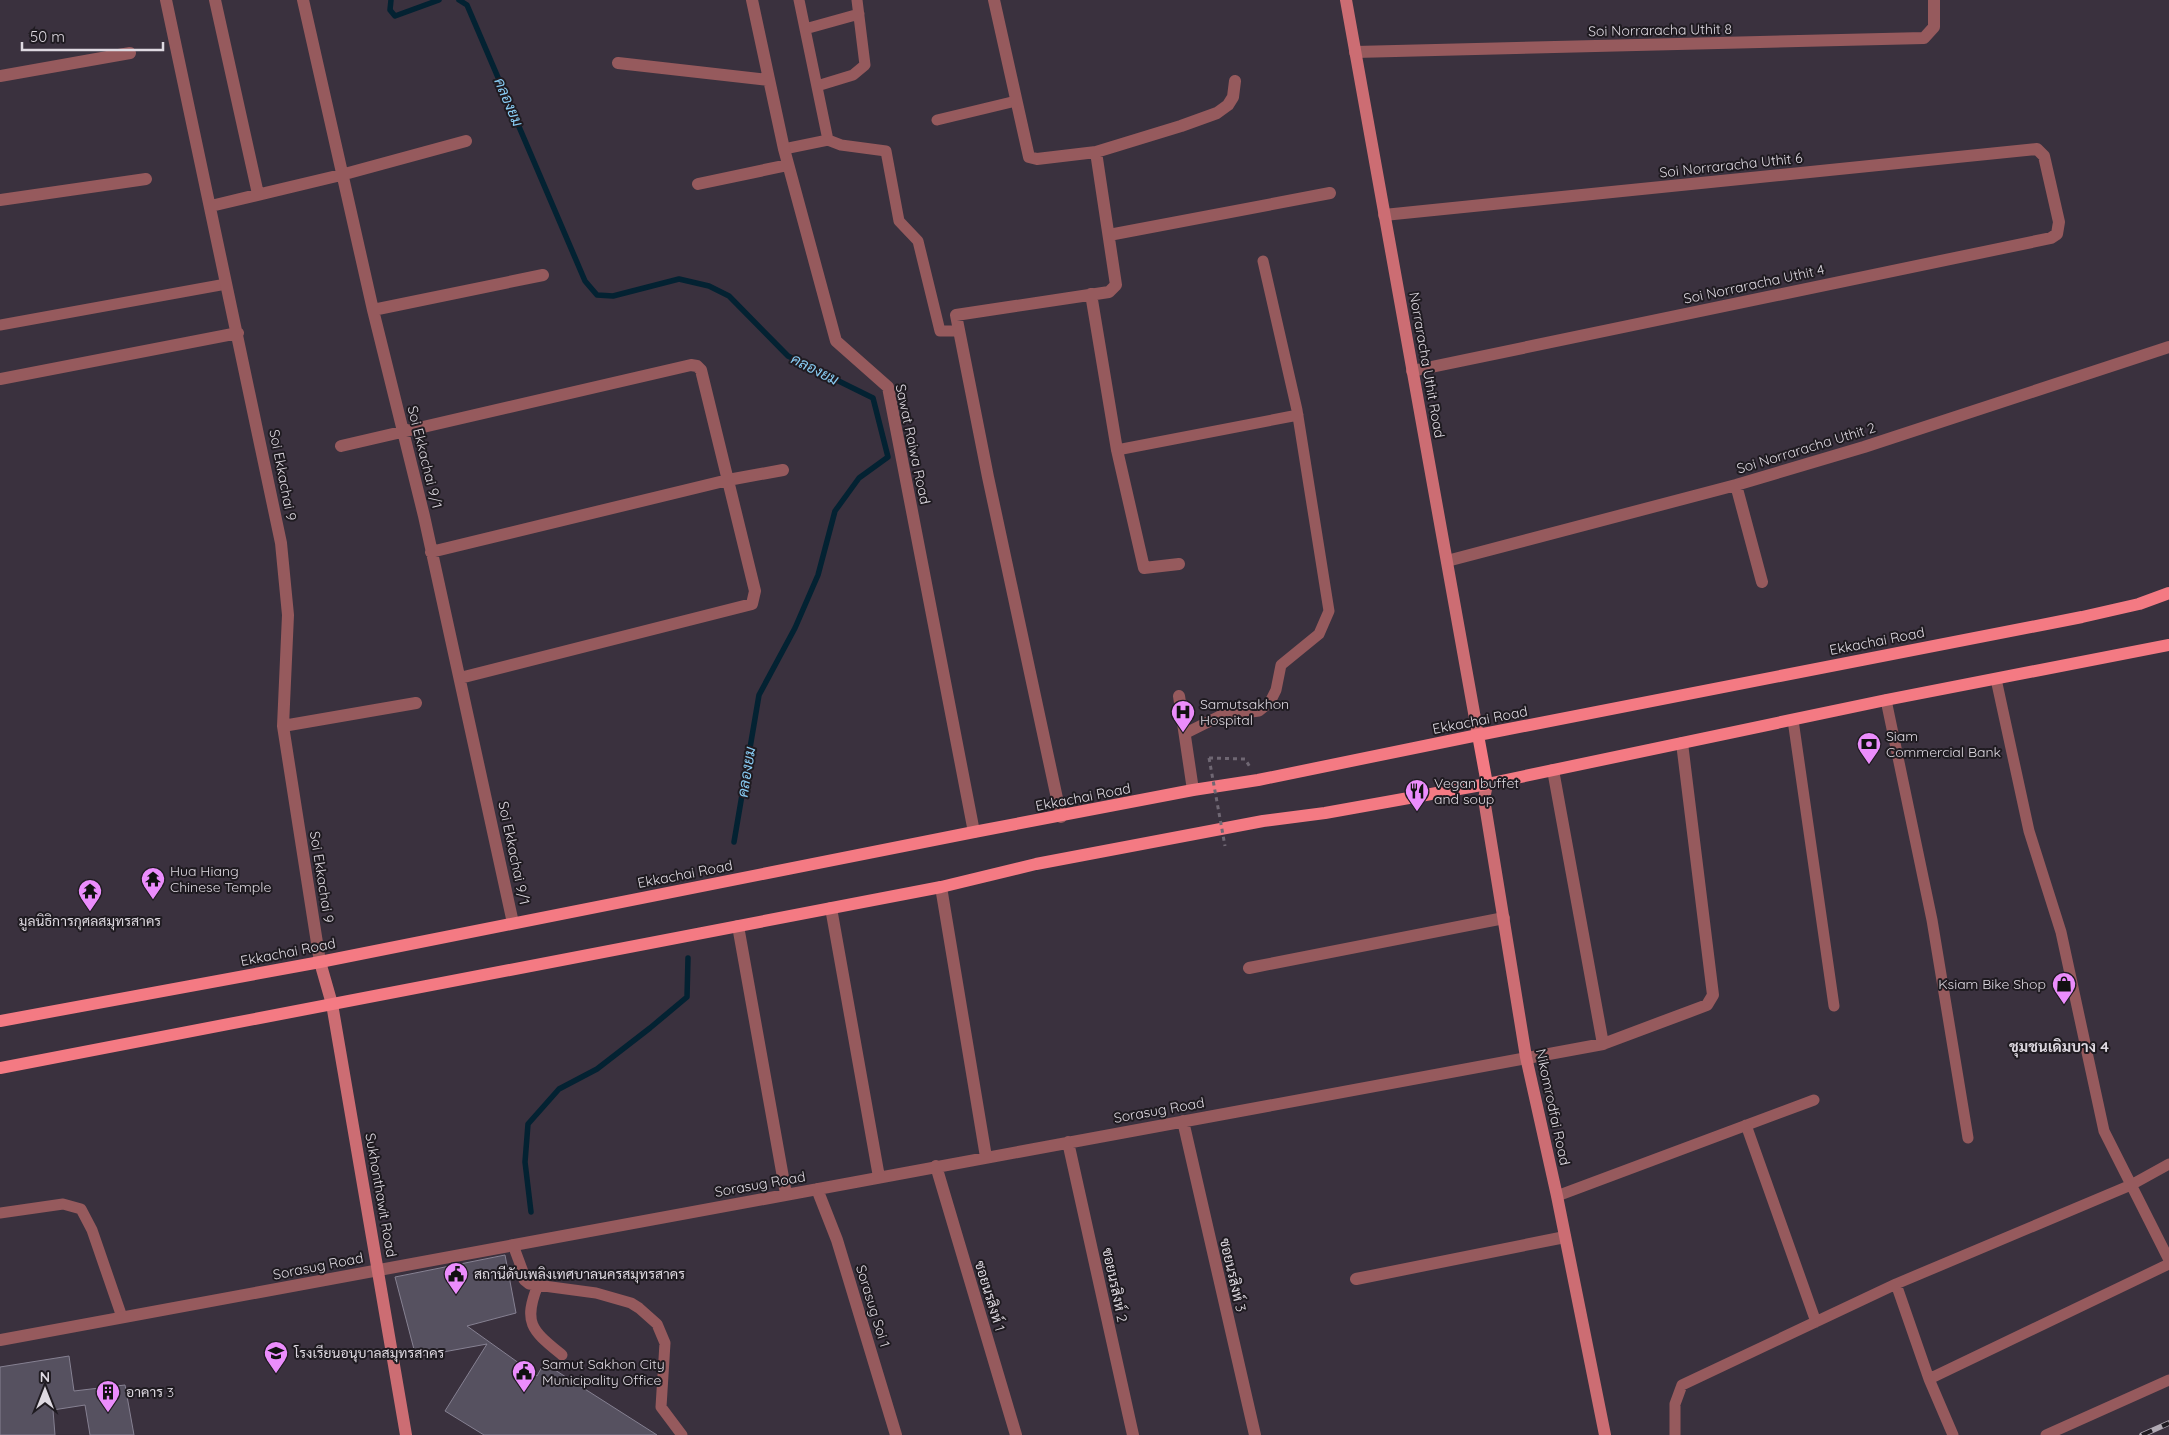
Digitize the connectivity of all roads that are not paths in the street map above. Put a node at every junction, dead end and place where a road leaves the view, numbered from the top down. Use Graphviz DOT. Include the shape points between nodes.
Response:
graph roads {
  1 [pos="166,0"];
  2 [pos="216,0"];
  3 [pos="303,0"];
  4 [pos="752,0"];
  5 [pos="799,0"];
  6 [pos="857,0"];
  7 [pos="994,0"];
  8 [pos="1346,0"];
  9 [pos="1934,0"];
  10 [pos="859,14"];
  11 [pos="805,29"];
  12 [pos="1355,52"];
  13 [pos="130,53"];
  14 [pos="618,63"];
  15 [pos="0,76"];
  16 [pos="769,80"];
  17 [pos="1235,81"];
  18 [pos="817,86"];
  19 [pos="1016,101"];
  20 [pos="937,120"];
  21 [pos="828,140"];
  22 [pos="466,141"];
  23 [pos="784,149"];
  24 [pos="1096,152"];
  25 [pos="788,165"];
  26 [pos="341,175"];
  27 [pos="146,179"];
  28 [pos="698,184"];
  29 [pos="2051,189"];
  30 [pos="1330,193"];
  31 [pos="258,194"];
  32 [pos="0,200"];
  33 [pos="211,206"];
  34 [pos="1384,215"];
  35 [pos="1109,235"];
  36 [pos="1263,262"];
  37 [pos="543,276"];
  38 [pos="226,284"];
  39 [pos="1092,294"];
  40 [pos="373,310"];
  41 [pos="0,325"];
  42 [pos="959,331"];
  43 [pos="238,333"];
  44 [pos="2169,348"];
  45 [pos="1412,371"];
  46 [pos="0,379"];
  47 [pos="1298,415"];
  48 [pos="404,430"];
  49 [pos="341,446"];
  50 [pos="1117,450"];
  51 [pos="783,470"];
  52 [pos="728,480"];
  53 [pos="1736,485"];
  54 [pos="431,552"];
  55 [pos="1447,561"];
  56 [pos="1179,564"];
  57 [pos="1762,582"];
  58 [pos="2169,593"];
  59 [pos="2169,645"];
  60 [pos="460,678"];
  61 [pos="1996,679"];
  62 [pos="1180,696"];
  63 [pos="1886,700"];
  64 [pos="416,703"];
  65 [pos="1793,720"];
  66 [pos="283,726"];
  67 [pos="1186,732"];
  68 [pos="1478,735"];
  69 [pos="1682,743"];
  70 [pos="1554,770"];
  71 [pos="1487,784"];
  72 [pos="1193,790"];
  73 [pos="1061,817"];
  74 [pos="974,832"];
  75 [pos="941,887"];
  76 [pos="831,908"];
  77 [pos="1504,918"];
  78 [pos="513,923"];
  79 [pos="738,926"];
  80 [pos="320,962"];
  81 [pos="1249,968"];
  82 [pos="332,1004"];
  83 [pos="1834,1006"];
  84 [pos="0,1021"];
  85 [pos="1602,1044"];
  86 [pos="1526,1057"];
  87 [pos="0,1068"];
  88 [pos="1814,1100"];
  89 [pos="1183,1121"];
  90 [pos="1746,1125"];
  91 [pos="1968,1138"];
  92 [pos="1068,1142"];
  93 [pos="986,1157"];
  94 [pos="2169,1164"];
  95 [pos="936,1166"];
  96 [pos="880,1177"];
  97 [pos="2131,1185"];
  98 [pos="817,1189"];
  99 [pos="786,1194"];
  100 [pos="1558,1196"];
  101 [pos="0,1213"];
  102 [pos="1565,1237"];
  103 [pos="513,1245"];
  104 [pos="2169,1262"];
  105 [pos="378,1270"];
  106 [pos="1356,1280"];
  107 [pos="1896,1284"];
  108 [pos="538,1285"];
  109 [pos="122,1318"];
  110 [pos="1816,1322"];
  111 [pos="0,1340"];
  112 [pos="562,1355"];
  113 [pos="1929,1379"];
  114 [pos="2169,1380"];
  115 [pos="406,1435"];
  116 [pos="682,1435"];
  117 [pos="896,1435"];
  118 [pos="1016,1435"];
  119 [pos="1133,1435"];
  120 [pos="1255,1435"];
  121 [pos="1606,1435"];
  122 [pos="1675,1435"];
  123 [pos="1953,1435"];
  124 [pos="2046,1435"];
  1 -- 33 [label="street, Soi Ekkachai 9"];
  2 -- 31 [label="street"];
  3 -- 26 [label="street, Soi Ekkachai 9/1"];
  4 -- 16 [label="street, Sawat Raiwa Road"];
  5 -- 11 [label="lane"];
  6 -- 10 [label="lane"];
  7 -- 19 [label="street"];
  8 -- 12 [label="street, Norraracha Uthit Road"];
  9 -- 12 [label="street, Soi Norraracha Uthit 8" via="1934,27 1924,38"];
  10 -- 11 [label="lane"];
  10 -- 18 [label="lane" via="866,60 863,68 853,75"];
  11 -- 18 [label="lane"];
  12 -- 34 [label="street, Norraracha Uthit Road"];
  13 -- 15 [label="street"];
  14 -- 16 [label="street"];
  16 -- 23 [label="street, Sawat Raiwa Road"];
  17 -- 24 [label="street" via="1233,97 1217,113"];
  18 -- 21 [label="lane"];
  19 -- 20 [label="lane"];
  19 -- 24 [label="street" via="1029,157 1037,159"];
  21 -- 23 [label="lane"];
  21 -- 42 [label="lane" via="886,151 899,221 918,241 940,331"];
  22 -- 26 [label="street"];
  23 -- 25 [label="street, Sawat Raiwa Road"];
  24 -- 35 [label="street"];
  25 -- 28 [label="street"];
  25 -- 74 [label="street, Sawat Raiwa Road" via="836,340 888,387"];
  26 -- 31 [label="street"];
  26 -- 40 [label="street, Soi Ekkachai 9/1"];
  27 -- 32 [label="street"];
  29 -- 34 [label="street, Soi Norraracha Uthit 6" via="2044,156 2037,149"];
  29 -- 45 [label="street, Soi Norraracha Uthit 4" via="2059,222 2057,234 2051,238"];
  30 -- 35 [label="street"];
  31 -- 33 [label="street"];
  33 -- 38 [label="street, Soi Ekkachai 9"];
  34 -- 45 [label="street, Norraracha Uthit Road"];
  35 -- 39 [label="street" via="1116,285 1109,292"];
  36 -- 47 [label="lane"];
  37 -- 40 [label="street"];
  38 -- 41 [label="lane"];
  38 -- 43 [label="street, Soi Ekkachai 9"];
  39 -- 42 [label="street" via="956,315"];
  39 -- 50 [label="street"];
  40 -- 48 [label="street, Soi Ekkachai 9/1"];
  42 -- 73 [label="street"];
  43 -- 46 [label="street"];
  43 -- 66 [label="street, Soi Ekkachai 9" via="281,543 288,615"];
  44 -- 53 [label="street, Soi Norraracha Uthit 2"];
  45 -- 55 [label="street, Norraracha Uthit Road"];
  47 -- 50 [label="lane"];
  47 -- 67 [label="lane" via="1329,611 1319,634 1281,665 1270,702 1259,711 1220,716"];
  48 -- 49 [label="street"];
  48 -- 52 [label="street" via="691,365 701,370"];
  48 -- 54 [label="street, Soi Ekkachai 9/1"];
  50 -- 56 [label="street" via="1144,568"];
  51 -- 52 [label="street"];
  52 -- 54 [label="street"];
  52 -- 60 [label="street" via="755,590 752,604"];
  53 -- 55 [label="street, Soi Norraracha Uthit 2"];
  53 -- 57 [label="street"];
  54 -- 60 [label="street, Soi Ekkachai 9/1"];
  55 -- 68 [label="street, Norraracha Uthit Road"];
  58 -- 68 [label="main road, Ekkachai Road" via="2139,604 2082,617"];
  59 -- 61 [label="main road"];
  60 -- 78 [label="street, Soi Ekkachai 9/1"];
  61 -- 63 [label="main road"];
  61 -- 97 [label="lane" via="2029,831 2061,932 2104,1131"];
  62 -- 67 [label="street"];
  63 -- 65 [label="main road"];
  63 -- 91 [label="lane" via="1932,920"];
  64 -- 66 [label="street"];
  65 -- 69 [label="main road"];
  65 -- 83 [label="lane"];
  66 -- 80 [label="street, Soi Ekkachai 9"];
  67 -- 72 [label="street"];
  68 -- 71 [label="main road"];
  68 -- 72 [label="main road, Ekkachai Road"];
  69 -- 70 [label="main road"];
  69 -- 85 [label="street, Sorasug Road" via="1713,995 1707,1005"];
  70 -- 71 [label="main road"];
  70 -- 85 [label="street"];
  71 -- 75 [label="main road" via="1325,814 1263,821 1036,864"];
  71 -- 77 [label="street, Nikomrodfai Road" via="1484,799"];
  72 -- 73 [label="main road, Ekkachai Road"];
  73 -- 74 [label="main road, Ekkachai Road"];
  74 -- 78 [label="main road, Ekkachai Road"];
  75 -- 76 [label="main road"];
  75 -- 93 [label="street"];
  76 -- 79 [label="main road"];
  76 -- 96 [label="street"];
  77 -- 81 [label="street"];
  77 -- 86 [label="street, Nikomrodfai Road"];
  78 -- 80 [label="main road, Ekkachai Road"];
  79 -- 82 [label="main road"];
  79 -- 99 [label="street"];
  80 -- 82 [label="street, Sukhonthawit Road"];
  80 -- 84 [label="main road, Ekkachai Road"];
  82 -- 87 [label="main road"];
  82 -- 105 [label="street, Sukhonthawit Road"];
  85 -- 86 [label="street, Sorasug Road"];
  86 -- 89 [label="street, Sorasug Road"];
  86 -- 100 [label="street, Nikomrodfai Road"];
  88 -- 90 [label="lane"];
  89 -- 92 [label="street, Sorasug Road"];
  89 -- 120 [label="street, ซอยนรสิงห์ 3"];
  90 -- 100 [label="lane"];
  90 -- 110 [label="lane"];
  92 -- 93 [label="street, Sorasug Road"];
  92 -- 119 [label="street, ซอยนรสิงห์ 2"];
  93 -- 95 [label="street, Sorasug Road"];
  94 -- 97 [label="lane"];
  95 -- 96 [label="street, Sorasug Road"];
  95 -- 118 [label="street, ซอยนรสิงห์ 1"];
  96 -- 98 [label="street, Sorasug Road"];
  97 -- 104 [label="lane"];
  97 -- 107 [label="lane"];
  98 -- 99 [label="street, Sorasug Road"];
  98 -- 117 [label="street, Sorasug Soi 1" via="837,1240"];
  99 -- 103 [label="street, Sorasug Road"];
  100 -- 102 [label="street, Nikomrodfai Road"];
  101 -- 109 [label="lane" via="63,1204 81,1209 92,1230"];
  102 -- 106 [label="street"];
  102 -- 121 [label="street, Nikomrodfai Road"];
  103 -- 105 [label="street, Sorasug Road"];
  103 -- 108 [label="lane" via="524,1280"];
  104 -- 113 [label="lane"];
  105 -- 109 [label="street, Sorasug Road"];
  105 -- 115 [label="street, Sukhonthawit Road"];
  107 -- 110 [label="lane"];
  107 -- 113 [label="lane"];
  108 -- 112 [label="lane" via="530,1312 534,1330"];
  108 -- 116 [label="lane" via="596,1292 631,1303 656,1324 665,1343 661,1407"];
  109 -- 111 [label="street, Sorasug Road"];
  110 -- 122 [label="lane" via="1682,1385 1675,1404"];
  113 -- 123 [label="lane"];
  114 -- 124 [label="lane"];
}
